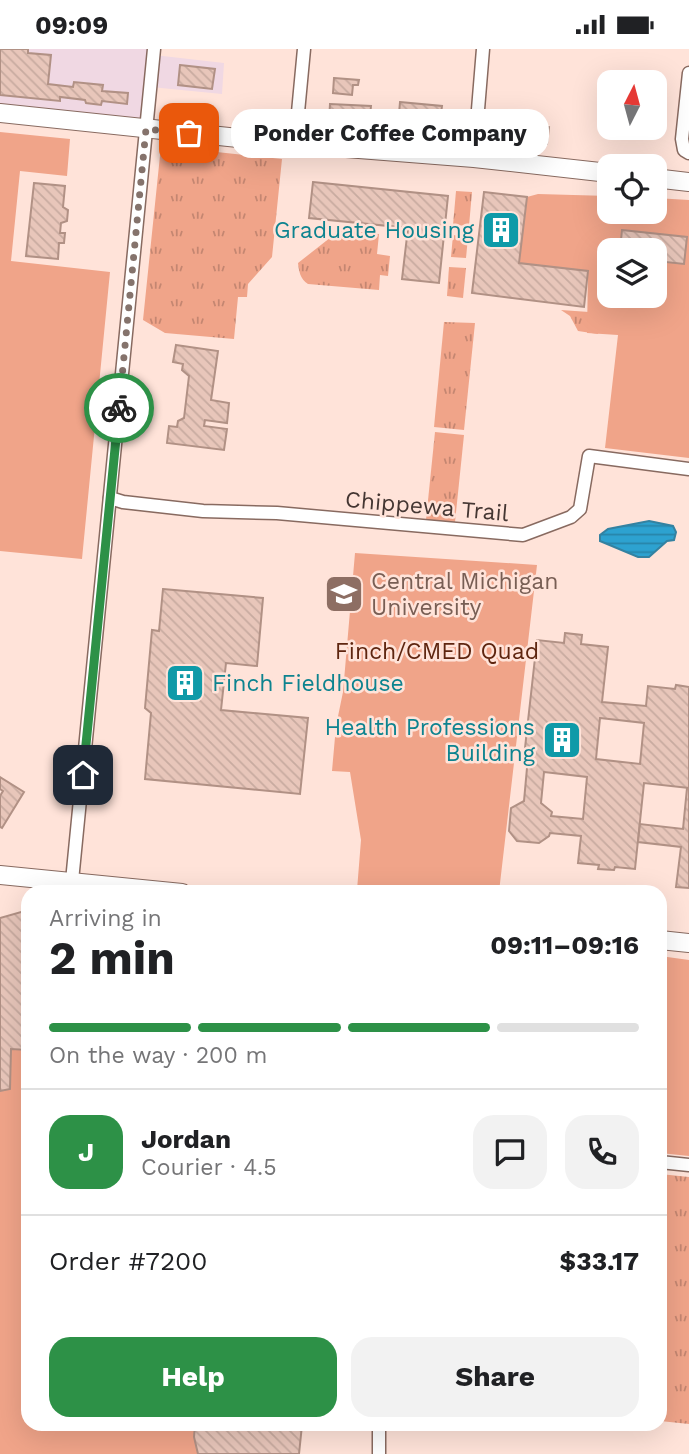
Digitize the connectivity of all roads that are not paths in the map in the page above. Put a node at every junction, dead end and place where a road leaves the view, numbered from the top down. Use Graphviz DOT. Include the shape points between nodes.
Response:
graph roads {
  1 [pos="154,49"];
  2 [pos="304,49"];
  3 [pos="484,49"];
  4 [pos="689,73"];
  5 [pos="0,113"];
  6 [pos="146,129"];
  7 [pos="295,144"];
  8 [pos="689,153"];
  9 [pos="474,158"];
  10 [pos="597,172"];
  11 [pos="667,179"];
  12 [pos="689,182"];
  13 [pos="689,469"];
  14 [pos="110,498"];
  15 [pos="0,875"];
  16 [pos="72,881"];
  17 [pos="108,885"];
  18 [pos="667,941"];
  19 [pos="689,943"];
  20 [pos="667,1163"];
  21 [pos="689,1165"];
  22 [pos="379,1431"];
  23 [pos="379,1454"];
  1 -- 6 [label="street"];
  2 -- 7 [label="street"];
  3 -- 9 [label="street"];
  4 -- 8 [label="street" via="682,139"];
  5 -- 6 [label="street"];
  6 -- 7 [label="street"];
  6 -- 14 [label="street"];
  7 -- 9 [label="street"];
  9 -- 10 [label="street"];
  11 -- 12 [label="street"];
  13 -- 14 [label="street, Chippewa Trail" via="589,456 580,509 571,517 517,535 277,513 203,512"];
  14 -- 16 [label="street"];
  15 -- 16 [label="street"];
  16 -- 17 [label="street"];
  18 -- 19 [label="street"];
  20 -- 21 [label="street"];
  22 -- 23 [label="street"];
}
